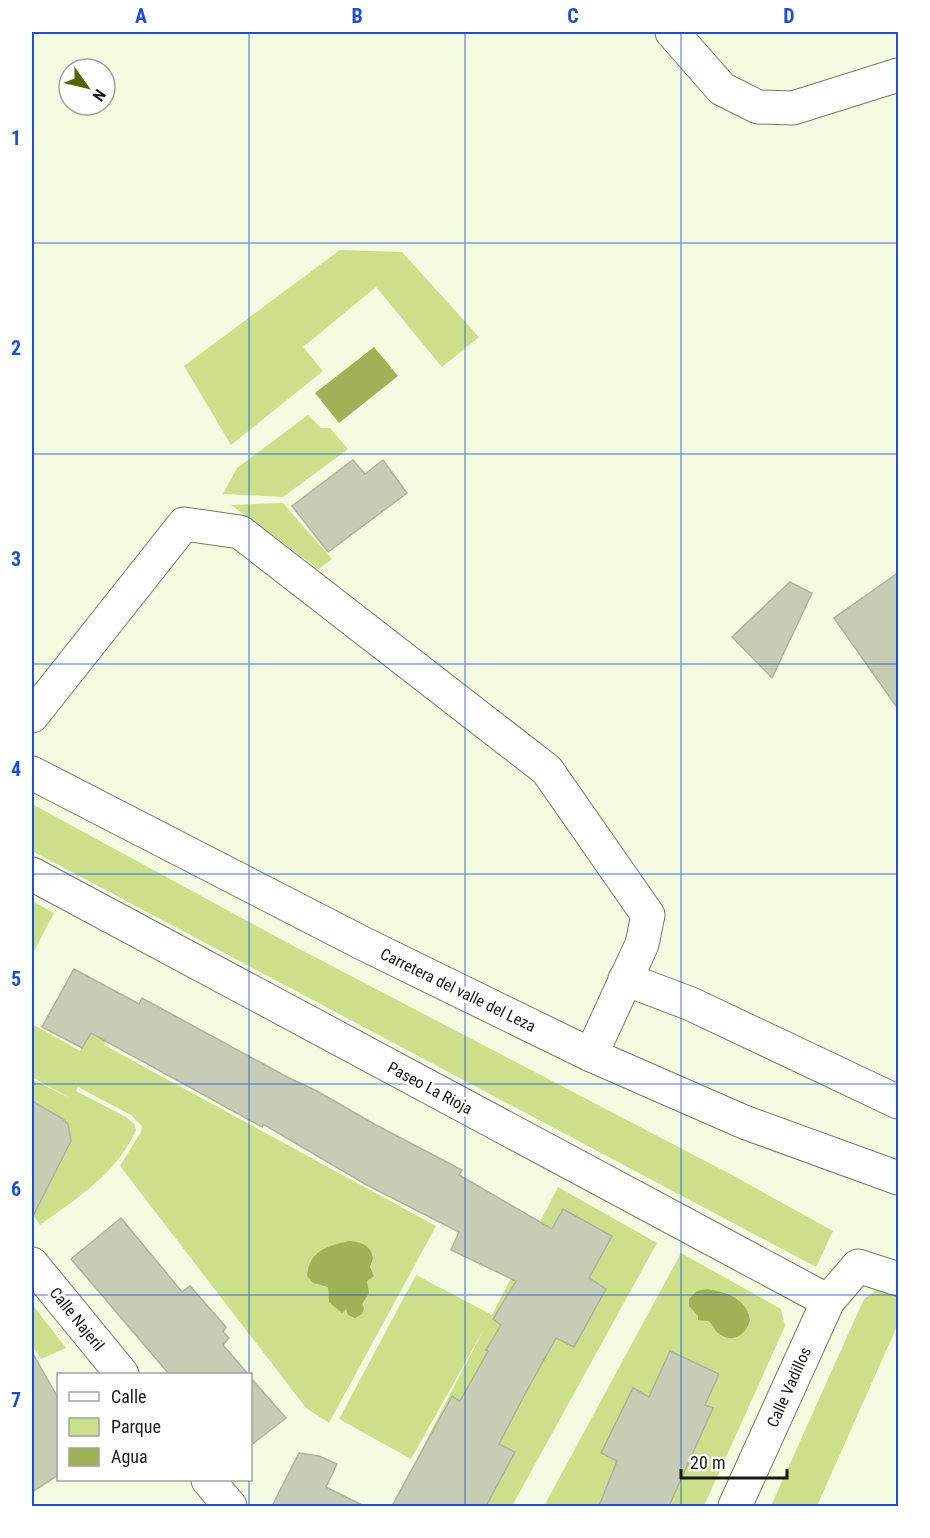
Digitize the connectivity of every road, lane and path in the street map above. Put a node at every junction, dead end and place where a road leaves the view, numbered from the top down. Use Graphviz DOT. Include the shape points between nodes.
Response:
graph roads {
  1 [pos="672,32"];
  2 [pos="898,75"];
  3 [pos="32,716"];
  4 [pos="32,773"];
  5 [pos="32,874"];
  6 [pos="625,979"];
  7 [pos="591,1055"];
  8 [pos="898,1102"];
  9 [pos="898,1178"];
  10 [pos="32,1264"];
  11 [pos="898,1278"];
  12 [pos="828,1300"];
  13 [pos="121,1373"];
  14 [pos="210,1481"];
  15 [pos="230,1506"];
  16 [pos="735,1506"];
  1 -- 2 [label="street" via="722,89 758,107 793,108"];
  3 -- 6 [label="street" via="184,524 240,532 547,770 648,915 642,944"];
  4 -- 7 [label="street, Carretera del valle del Leza" via="364,944"];
  5 -- 12 [label="street, Paseo La Rioja"];
  6 -- 7 [label="street"];
  6 -- 8 [label="street" via="691,1004"];
  7 -- 9 [label="street, Carretera del valle del Leza" via="744,1122"];
  10 -- 13 [label="street, Calle Najeril"];
  11 -- 12 [label="street, Calle Vadillos" via="858,1266"];
  12 -- 16 [label="street, Calle Vadillos"];
  14 -- 15 [label="street"];
}
